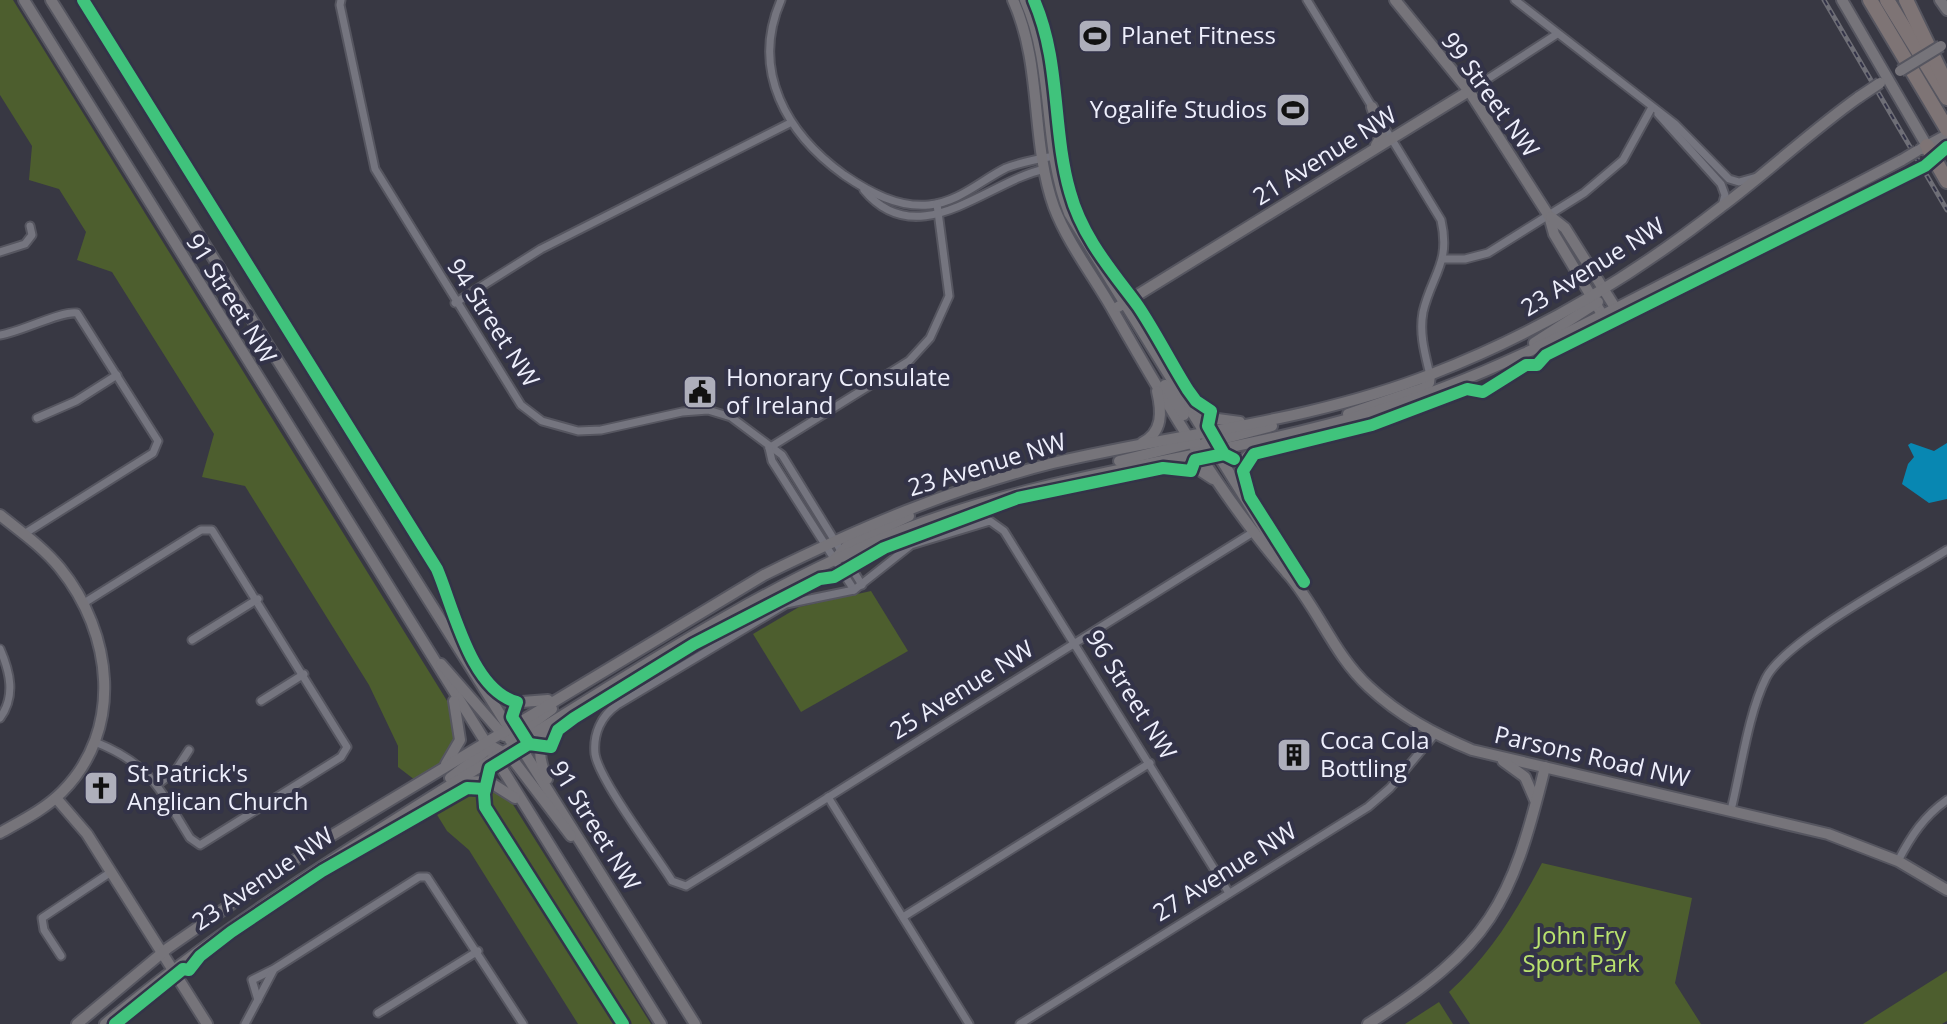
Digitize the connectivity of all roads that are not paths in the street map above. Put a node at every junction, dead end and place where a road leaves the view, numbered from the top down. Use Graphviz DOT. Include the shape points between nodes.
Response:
graph roads {
  1 [pos="24,0"];
  2 [pos="51,0"];
  3 [pos="341,0"];
  4 [pos="781,0"];
  5 [pos="1013,0"];
  6 [pos="1025,0"];
  7 [pos="1307,0"];
  8 [pos="1395,0"];
  9 [pos="1515,0"];
  10 [pos="1842,0"];
  11 [pos="1870,0"];
  12 [pos="1887,0"];
  13 [pos="1906,0"];
  14 [pos="1557,34"];
  15 [pos="1944,44"];
  16 [pos="1884,81"];
  17 [pos="1947,85"];
  18 [pos="1469,91"];
  19 [pos="1947,98"];
  20 [pos="1372,107"];
  21 [pos="1655,111"];
  22 [pos="790,123"];
  23 [pos="1945,134"];
  24 [pos="1392,138"];
  25 [pos="1922,149"];
  26 [pos="1358,159"];
  27 [pos="1049,163"];
  28 [pos="1761,176"];
  29 [pos="1947,181"];
  30 [pos="860,187"];
  31 [pos="937,204"];
  32 [pos="1721,208"];
  33 [pos="938,214"];
  34 [pos="1549,216"];
  35 [pos="30,226"];
  36 [pos="0,252"];
  37 [pos="1444,259"];
  38 [pos="1603,289"];
  39 [pos="1594,301"];
  40 [pos="455,303"];
  41 [pos="1118,306"];
  42 [pos="1616,309"];
  43 [pos="1603,316"];
  44 [pos="0,335"];
  45 [pos="1132,341"];
  46 [pos="1488,371"];
  47 [pos="117,375"];
  48 [pos="1430,375"];
  49 [pos="1169,377"];
  50 [pos="1154,379"];
  51 [pos="1294,416"];
  52 [pos="37,418"];
  53 [pos="1273,421"];
  54 [pos="1320,427"];
  55 [pos="1200,443"];
  56 [pos="1136,445"];
  57 [pos="769,448"];
  58 [pos="1064,479"];
  59 [pos="1235,506"];
  60 [pos="1250,507"];
  61 [pos="0,515"];
  62 [pos="1258,527"];
  63 [pos="24,534"];
  64 [pos="835,549"];
  65 [pos="1947,550"];
  66 [pos="862,585"];
  67 [pos="854,590"];
  68 [pos="258,599"];
  69 [pos="84,603"];
  70 [pos="410,625"];
  71 [pos="192,640"];
  72 [pos="1075,643"];
  73 [pos="0,649"];
  74 [pos="612,665"];
  75 [pos="304,674"];
  76 [pos="478,677"];
  77 [pos="451,691"];
  78 [pos="561,696"];
  79 [pos="261,701"];
  80 [pos="558,717"];
  81 [pos="0,718"];
  82 [pos="1435,734"];
  83 [pos="509,736"];
  84 [pos="95,742"];
  85 [pos="494,749"];
  86 [pos="189,750"];
  87 [pos="1494,756"];
  88 [pos="1150,763"];
  89 [pos="1545,767"];
  90 [pos="441,769"];
  91 [pos="455,782"];
  92 [pos="157,785"];
  93 [pos="828,797"];
  94 [pos="56,798"];
  95 [pos="1947,800"];
  96 [pos="523,804"];
  97 [pos="1535,809"];
  98 [pos="561,810"];
  99 [pos="1731,810"];
  100 [pos="390,822"];
  101 [pos="0,833"];
  102 [pos="1898,861"];
  103 [pos="596,866"];
  104 [pos="111,872"];
  105 [pos="683,886"];
  106 [pos="1947,890"];
  107 [pos="1229,893"];
  108 [pos="903,917"];
  109 [pos="478,951"];
  110 [pos="162,953"];
  111 [pos="61,956"];
  112 [pos="172,969"];
  113 [pos="274,969"];
  114 [pos="258,1002"];
  115 [pos="378,1013"];
  116 [pos="520,1023"];
  117 [pos="77,1024"];
  118 [pos="105,1024"];
  119 [pos="207,1024"];
  120 [pos="245,1024"];
  121 [pos="661,1024"];
  122 [pos="695,1024"];
  123 [pos="969,1024"];
  124 [pos="1020,1024"];
  125 [pos="1368,1024"];
  1 -- 70 [label="main road, 91 Street NW"];
  2 -- 76 [label="main road, 91 Street NW"];
  3 -- 40 [label="street, 94 Street NW" via="371,156 389,197"];
  4 -- 22 [label="street" via="773,23 772,63"];
  5 -- 27 [label="main road, Parsons Road NW" via="1032,64"];
  6 -- 27 [label="main road, Parsons Road NW" via="1043,62"];
  7 -- 20 [label="street"];
  8 -- 18 [label="main road, 99 Street NW"];
  9 -- 14 [label="street"];
  10 -- 16 [label="main road"];
  11 -- 23 [label="highway"];
  12 -- 19 [label="highway"];
  13 -- 17 [label="highway"];
  14 -- 18 [label="street, 21 Avenue NW"];
  14 -- 21 [label="street"];
  15 -- 16 [label="main road, 23 Avenue NW, bridge"];
  16 -- 25 [label="main road"];
  16 -- 28 [label="main road, 23 Avenue NW, bridge"];
  18 -- 24 [label="main road, 21 Avenue NW"];
  18 -- 34 [label="main road, 99 Street NW"];
  20 -- 24 [label="street"];
  20 -- 26 [label="main road" via="1381,137"];
  21 -- 28 [label="street" via="1688,135 1731,181"];
  21 -- 32 [label="street" via="1721,184"];
  21 -- 34 [label="street" via="1618,166"];
  22 -- 30 [label="street" via="814,152"];
  22 -- 40 [label="street" via="541,249"];
  23 -- 25 [label="main road, 23 Avenue NW"];
  24 -- 26 [label="main road, 21 Avenue NW"];
  24 -- 37 [label="street" via="1437,212"];
  25 -- 29 [label="highway"];
  25 -- 42 [label="main road, 23 Avenue NW, bridge"];
  26 -- 41 [label="main road, 21 Avenue NW"];
  27 -- 31 [label="street" via="1009,167"];
  27 -- 33 [label="street"];
  27 -- 41 [label="main road, Parsons Road NW"];
  28 -- 32 [label="main road, 23 Avenue NW"];
  30 -- 31 [label="street" via="907,204"];
  30 -- 33 [label="street" via="880,205 901,214"];
  31 -- 33 [label="street"];
  32 -- 38 [label="main road, 23 Avenue NW"];
  33 -- 57 [label="street" via="949,296 930,338 909,361"];
  34 -- 37 [label="street" via="1480,256"];
  34 -- 38 [label="main road, 99 Street NW" via="1565,228"];
  34 -- 39 [label="main road, 99 Street NW" via="1554,234"];
  35 -- 36 [label="street" via="28,242"];
  37 -- 48 [label="street" via="1422,318"];
  38 -- 39 [label="main road, 23 Avenue NW"];
  38 -- 42 [label="main road, 99 Street NW"];
  39 -- 43 [label="main road, 99 Street NW"];
  39 -- 46 [label="main road"];
  39 -- 48 [label="main road, 23 Avenue NW"];
  40 -- 57 [label="street, 94 Street NW" via="507,387 542,421 562,429 601,430 708,410 745,425"];
  41 -- 45 [label="main road, Parsons Road NW"];
  41 -- 49 [label="main road, Parsons Road NW"];
  42 -- 43 [label="main road, 23 Avenue NW"];
  43 -- 46 [label="main road, 23 Avenue NW"];
  44 -- 47 [label="street" via="76,313"];
  45 -- 50 [label="main road, Parsons Road NW"];
  45 -- 55 [label="main road" via="1147,356"];
  46 -- 54 [label="main road, 23 Avenue NW"];
  47 -- 52 [label="street"];
  47 -- 63 [label="street" via="158,446"];
  48 -- 51 [label="main road, 23 Avenue NW"];
  48 -- 54 [label="main road" via="1424,388"];
  49 -- 53 [label="main road" via="1189,405 1210,418"];
  49 -- 55 [label="main road, Parsons Road NW"];
  50 -- 55 [label="main road, Parsons Road NW"];
  50 -- 56 [label="main road" via="1159,424 1153,436"];
  51 -- 53 [label="main road, 23 Avenue NW"];
  51 -- 55 [label="main road" via="1267,429"];
  53 -- 55 [label="main road, 23 Avenue NW"];
  54 -- 55 [label="main road, 23 Avenue NW"];
  54 -- 60 [label="main road" via="1263,445 1244,457 1238,479"];
  55 -- 56 [label="main road, 23 Avenue NW"];
  55 -- 58 [label="main road" via="1100,465"];
  55 -- 59 [label="main road, Parsons Road NW"];
  55 -- 60 [label="main road, Parsons Road NW"];
  55 -- 62 [label="main road"];
  56 -- 64 [label="main road, 23 Avenue NW" via="945,496"];
  57 -- 64 [label="street, 94 Street NW" via="782,455"];
  58 -- 59 [label="main road" via="1184,464 1211,477"];
  58 -- 64 [label="main road, 23 Avenue NW"];
  59 -- 62 [label="main road, Parsons Road NW"];
  60 -- 62 [label="main road, Parsons Road NW"];
  61 -- 63 [label="main road"];
  62 -- 72 [label="street, 25 Avenue NW"];
  62 -- 82 [label="main road, Parsons Road NW" via="1358,676 1391,706"];
  63 -- 69 [label="main road" via="61,570"];
  64 -- 66 [label="street"];
  64 -- 67 [label="street"];
  64 -- 74 [label="main road, 23 Avenue NW" via="764,575"];
  64 -- 80 [label="main road, 23 Avenue NW"];
  65 -- 99 [label="street" via="1777,660 1761,689"];
  66 -- 67 [label="street"];
  66 -- 72 [label="street, 96 Street NW" via="911,545 994,522"];
  67 -- 105 [label="street, 91 Street NW" via="796,599 609,711 595,741 600,767 672,881"];
  68 -- 69 [label="street" via="210,529"];
  68 -- 71 [label="street"];
  68 -- 75 [label="street"];
  69 -- 84 [label="main road" via="104,670 104,709"];
  70 -- 77 [label="main road, 91 Street NW"];
  70 -- 83 [label="main road"];
  72 -- 88 [label="street, 96 Street NW"];
  72 -- 93 [label="street, 25 Avenue NW"];
  73 -- 81 [label="street" via="11,687"];
  74 -- 78 [label="main road, 23 Avenue NW"];
  74 -- 83 [label="main road"];
  75 -- 79 [label="street"];
  75 -- 92 [label="street" via="344,738 347,749 341,757 198,844"];
  76 -- 78 [label="main road" via="509,703"];
  76 -- 83 [label="main road, 91 Street NW"];
  77 -- 85 [label="main road, 91 Street NW"];
  77 -- 90 [label="main road" via="460,740"];
  78 -- 83 [label="main road, 23 Avenue NW"];
  80 -- 83 [label="main road, 23 Avenue NW"];
  80 -- 98 [label="main road" via="541,740 540,760"];
  82 -- 87 [label="main road, Parsons Road NW"];
  82 -- 107 [label="street, 27 Avenue NW" via="1368,807"];
  83 -- 85 [label="main road"];
  83 -- 85 [label="main road, 23 Avenue NW"];
  83 -- 98 [label="main road, 91 Street NW"];
  84 -- 92 [label="street" via="131,758"];
  84 -- 94 [label="main road" via="82,768"];
  85 -- 90 [label="main road, 23 Avenue NW"];
  85 -- 91 [label="main road, 23 Avenue NW"];
  85 -- 96 [label="main road, 91 Street NW"];
  85 -- 100 [label="main road"];
  85 -- 103 [label="main road"];
  86 -- 92 [label="street"];
  87 -- 89 [label="main road, Parsons Road NW"];
  87 -- 97 [label="main road" via="1528,781"];
  88 -- 107 [label="street, 96 Street NW"];
  88 -- 108 [label="street"];
  89 -- 97 [label="main road"];
  89 -- 99 [label="main road, Parsons Road NW"];
  90 -- 110 [label="main road, 23 Avenue NW" via="300,856"];
  91 -- 96 [label="main road" via="492,782"];
  91 -- 100 [label="main road, 23 Avenue NW"];
  93 -- 105 [label="street, 25 Avenue NW"];
  93 -- 108 [label="street"];
  94 -- 101 [label="main road"];
  94 -- 104 [label="main road"];
  95 -- 102 [label="street" via="1916,829"];
  96 -- 121 [label="main road, 91 Street NW"];
  97 -- 125 [label="main road" via="1508,888 1475,940 1435,980"];
  98 -- 103 [label="main road, 91 Street NW"];
  99 -- 102 [label="main road, Parsons Road NW" via="1828,834"];
  100 -- 112 [label="main road, 23 Avenue NW" via="289,885"];
  102 -- 106 [label="main road, Parsons Road NW"];
  103 -- 122 [label="main road, 91 Street NW"];
  104 -- 110 [label="main road"];
  104 -- 111 [label="street" via="45,912 44,930"];
  107 -- 124 [label="street, 27 Avenue NW"];
  108 -- 123 [label="street"];
  109 -- 113 [label="street" via="427,877 419,877"];
  109 -- 115 [label="street"];
  109 -- 116 [label="street"];
  110 -- 112 [label="main road"];
  110 -- 117 [label="main road, 23 Avenue NW"];
  112 -- 118 [label="main road, 23 Avenue NW"];
  112 -- 119 [label="main road"];
  113 -- 114 [label="street"];
  113 -- 114 [label="street" via="252,980"];
  114 -- 120 [label="street"];
}
